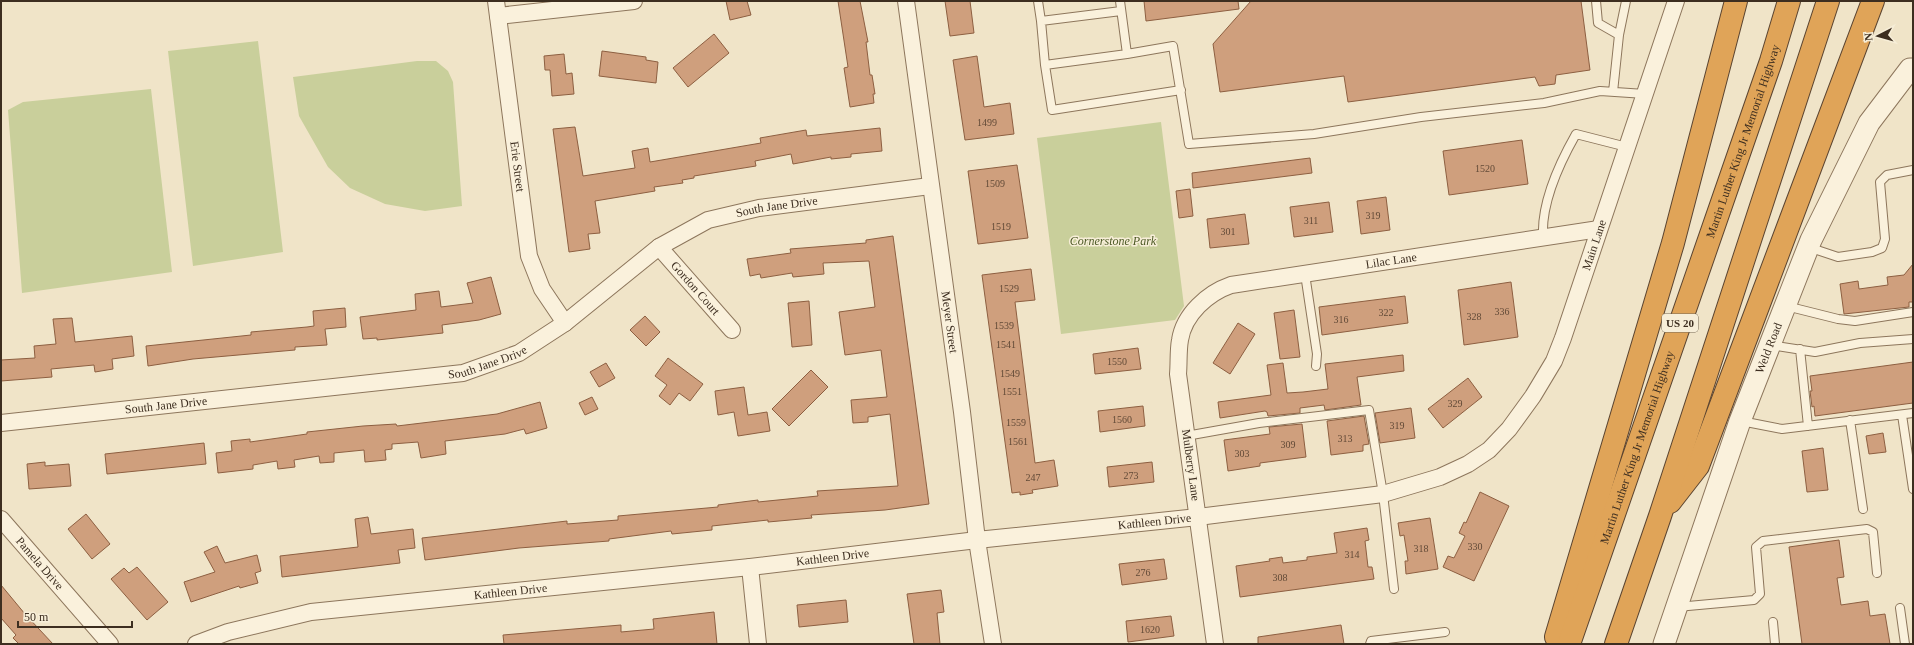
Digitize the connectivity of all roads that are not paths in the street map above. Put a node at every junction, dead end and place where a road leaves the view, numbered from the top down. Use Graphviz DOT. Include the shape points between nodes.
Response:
graph roads {
  1 [pos="634,1"];
  2 [pos="906,1"];
  3 [pos="1038,1"];
  4 [pos="1120,1"];
  5 [pos="1596,1"];
  6 [pos="1626,1"];
  7 [pos="1676,1"];
  8 [pos="1736,1"];
  9 [pos="1789,1"];
  10 [pos="1828,1"];
  11 [pos="1873,1"];
  12 [pos="497,8"];
  13 [pos="1121,12"];
  14 [pos="1041,21"];
  15 [pos="1619,35"];
  16 [pos="1127,54"];
  17 [pos="1045,65"];
  18 [pos="1911,69"];
  19 [pos="1181,90"];
  20 [pos="1613,92"];
  21 [pos="1645,94"];
  22 [pos="1627,147"];
  23 [pos="1913,170"];
  24 [pos="930,186"];
  25 [pos="1599,229"];
  26 [pos="1543,238"];
  27 [pos="659,247"];
  28 [pos="1808,247"];
  29 [pos="1305,274"];
  30 [pos="1786,306"];
  31 [pos="1913,312"];
  32 [pos="1193,313"];
  33 [pos="565,323"];
  34 [pos="732,330"];
  35 [pos="1913,339"];
  36 [pos="1770,345"];
  37 [pos="1800,349"];
  38 [pos="1316,366"];
  39 [pos="1913,413"];
  40 [pos="1902,414"];
  41 [pos="1740,420"];
  42 [pos="1850,420"];
  43 [pos="1,423"];
  44 [pos="1808,426"];
  45 [pos="1186,436"];
  46 [pos="1468,464"];
  47 [pos="1913,489"];
  48 [pos="1383,494"];
  49 [pos="1863,508"];
  50 [pos="1660,516"];
  51 [pos="1198,517"];
  52 [pos="1,519"];
  53 [pos="977,540"];
  54 [pos="750,567"];
  55 [pos="1877,572"];
  56 [pos="1394,589"];
  57 [pos="1676,607"];
  58 [pos="1900,608"];
  59 [pos="1773,622"];
  60 [pos="1445,632"];
  61 [pos="110,644"];
  62 [pos="196,644"];
  63 [pos="758,644"];
  64 [pos="992,644"];
  65 [pos="1215,644"];
  66 [pos="1370,644"];
  67 [pos="1554,644"];
  68 [pos="1569,644"];
  69 [pos="1616,644"];
  70 [pos="1664,644"];
  71 [pos="1775,644"];
  72 [pos="1905,644"];
  1 -- 12 [label="street"];
  2 -- 24 [label="street, Meyer Street"];
  3 -- 14 [label="lane"];
  4 -- 13 [label="lane"];
  5 -- 15 [label="lane" via="1598,23"];
  6 -- 15 [label="lane"];
  7 -- 21 [label="street, Main Lane"];
  8 -- 67 [label="highway" via="1673,243"];
  9 -- 68 [label="highway, Martin Luther King Jr Memorial Highway / US 20" via="1771,61"];
  10 -- 50 [label="highway"];
  11 -- 50 [label="highway" via="1698,466"];
  12 -- 33 [label="street, Erie Street" via="529,256 542,289"];
  13 -- 14 [label="lane"];
  13 -- 16 [label="lane"];
  14 -- 17 [label="lane"];
  15 -- 20 [label="lane"];
  16 -- 17 [label="lane"];
  16 -- 19 [label="lane" via="1174,46"];
  17 -- 19 [label="lane" via="1052,110"];
  18 -- 28 [label="street, Weld Road" via="1869,124"];
  19 -- 20 [label="lane" via="1189,144 1314,134 1420,117 1544,103 1600,91"];
  20 -- 21 [label="lane"];
  21 -- 22 [label="street, Main Lane"];
  22 -- 25 [label="street, Main Lane"];
  22 -- 26 [label="lane" via="1576,134 1564,154 1553,184 1542,222"];
  23 -- 28 [label="lane" via="1887,175 1880,182 1885,239 1882,248 1838,257"];
  24 -- 27 [label="street, South Jane Drive" via="734,213 708,220"];
  24 -- 53 [label="street, Meyer Street"];
  25 -- 26 [label="street, Lilac Lane"];
  25 -- 46 [label="street, Main Lane" via="1563,338 1551,366 1509,429 1489,450"];
  26 -- 29 [label="street, Lilac Lane"];
  27 -- 33 [label="street, South Jane Drive"];
  27 -- 34 [label="street, Gordon Court"];
  28 -- 30 [label="street, Weld Road"];
  29 -- 32 [label="street, Lilac Lane" via="1231,285 1203,301"];
  29 -- 38 [label="lane" via="1317,354"];
  30 -- 31 [label="lane" via="1855,321"];
  30 -- 36 [label="street, Weld Road"];
  32 -- 45 [label="street, Mulberry Lane" via="1180,338 1179,352 1178,374"];
  33 -- 43 [label="street, South Jane Drive" via="519,353 463,372"];
  35 -- 37 [label="lane" via="1860,343 1816,352"];
  36 -- 37 [label="lane"];
  36 -- 41 [label="street, Weld Road"];
  37 -- 44 [label="lane"];
  39 -- 40 [label="lane"];
  40 -- 42 [label="lane"];
  40 -- 47 [label="lane"];
  41 -- 44 [label="lane" via="1782,429"];
  41 -- 57 [label="street, Weld Road"];
  42 -- 44 [label="lane"];
  42 -- 49 [label="lane"];
  45 -- 48 [label="lane" via="1369,410"];
  45 -- 51 [label="street, Mulberry Lane"];
  46 -- 48 [label="street, Kathleen Drive" via="1440,477"];
  48 -- 51 [label="street, Kathleen Drive"];
  48 -- 56 [label="lane"];
  50 -- 69 [label="highway"];
  51 -- 53 [label="street, Kathleen Drive"];
  51 -- 65 [label="street, Mulberry Lane"];
  52 -- 61 [label="street, Pamela Drive"];
  53 -- 54 [label="street, Kathleen Drive"];
  53 -- 64 [label="street, Meyer Street"];
  54 -- 62 [label="street, Kathleen Drive" via="311,612 228,632"];
  54 -- 63 [label="street"];
  55 -- 57 [label="lane" via="1873,532 1867,529 1763,541 1756,547 1760,594 1754,600"];
  57 -- 70 [label="street, Weld Road"];
  58 -- 72 [label="lane"];
  59 -- 71 [label="lane"];
  60 -- 66 [label="lane" via="1371,641"];
}
